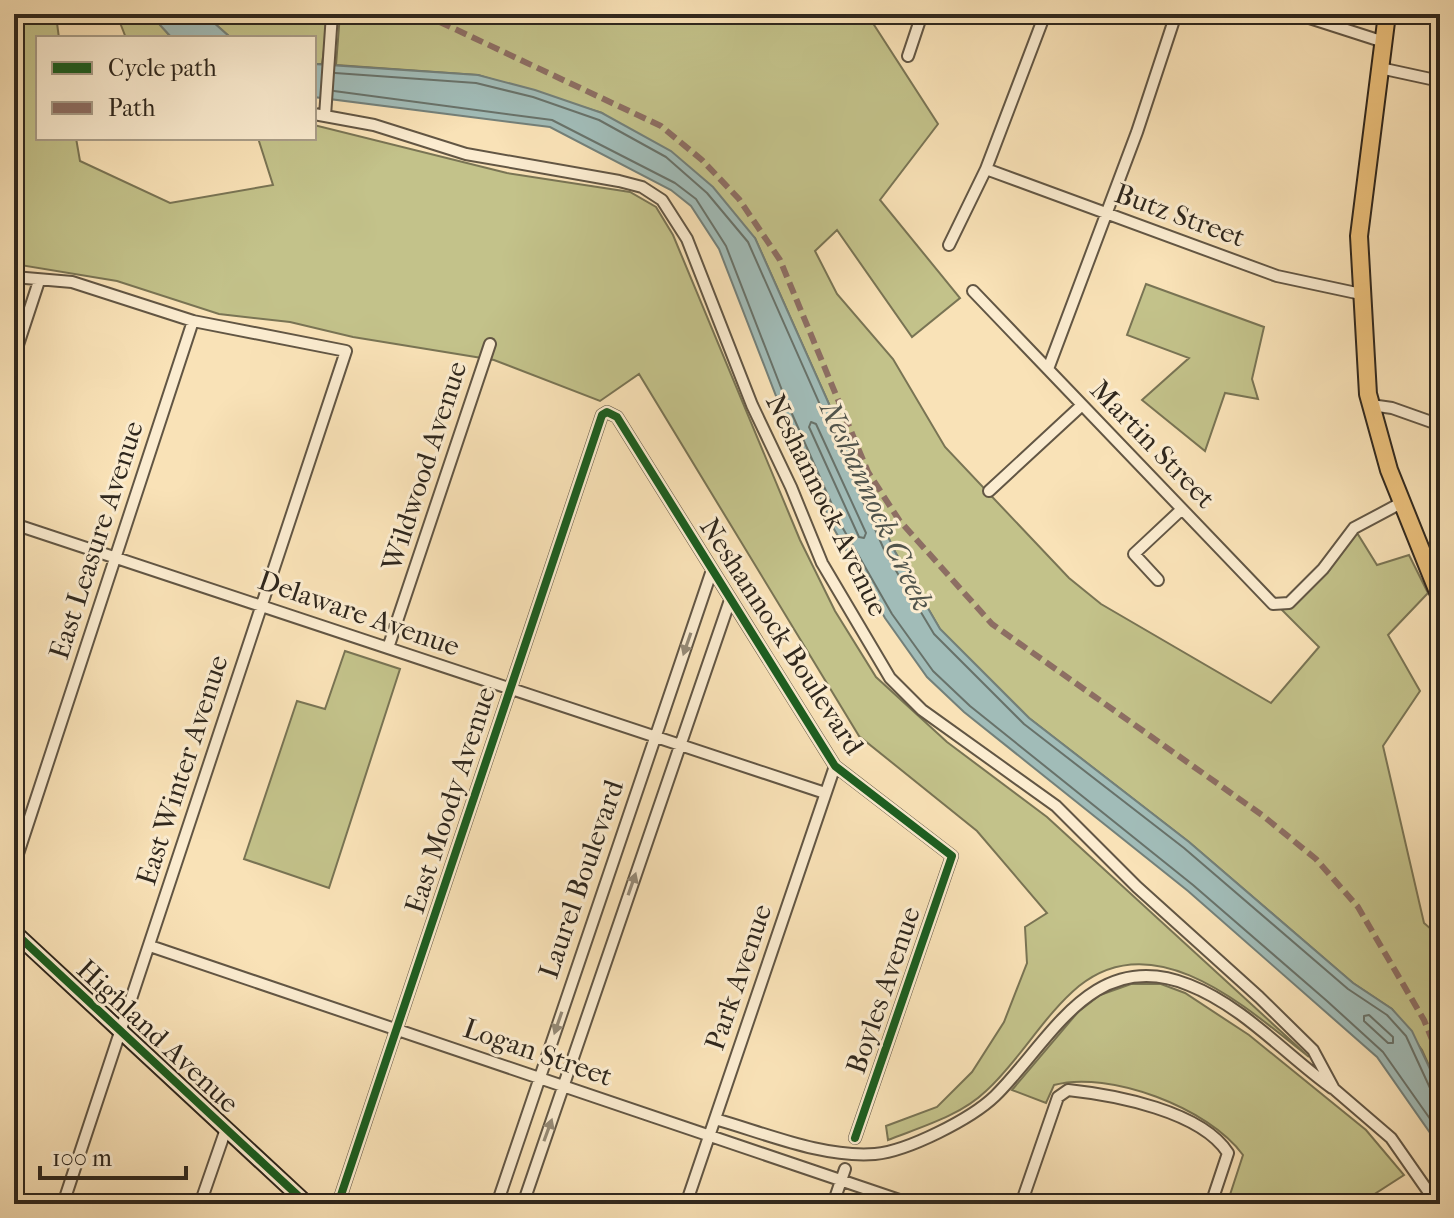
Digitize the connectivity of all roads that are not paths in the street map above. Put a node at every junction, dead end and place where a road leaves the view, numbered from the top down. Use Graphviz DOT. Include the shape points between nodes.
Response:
graph roads {
  1 [pos="922,14"];
  2 [pos="1045,14"];
  3 [pos="1176,14"];
  4 [pos="1297,14"];
  5 [pos="1387,14"];
  6 [pos="332,18"];
  7 [pos="1384,42"];
  8 [pos="908,56"];
  9 [pos="1380,68"];
  10 [pos="1440,81"];
  11 [pos="321,113"];
  12 [pos="986,169"];
  13 [pos="1105,214"];
  14 [pos="949,245"];
  15 [pos="14,277"];
  16 [pos="39,281"];
  17 [pos="973,291"];
  18 [pos="1361,294"];
  19 [pos="193,321"];
  20 [pos="490,344"];
  21 [pos="14,357"];
  22 [pos="1048,369"];
  23 [pos="1082,405"];
  24 [pos="1371,405"];
  25 [pos="607,412"];
  26 [pos="1440,425"];
  27 [pos="989,491"];
  28 [pos="1401,503"];
  29 [pos="1182,509"];
  30 [pos="14,524"];
  31 [pos="117,557"];
  32 [pos="712,570"];
  33 [pos="1158,580"];
  34 [pos="1438,589"];
  35 [pos="730,600"];
  36 [pos="262,606"];
  37 [pos="388,648"];
  38 [pos="510,688"];
  39 [pos="656,736"];
  40 [pos="679,744"];
  41 [pos="835,766"];
  42 [pos="825,793"];
  43 [pos="952,856"];
  44 [pos="14,866"];
  45 [pos="14,932"];
  46 [pos="150,946"];
  47 [pos="396,1030"];
  48 [pos="121,1032"];
  49 [pos="540,1078"];
  50 [pos="564,1086"];
  51 [pos="1334,1089"];
  52 [pos="715,1119"];
  53 [pos="226,1129"];
  54 [pos="709,1136"];
  55 [pos="855,1138"];
  56 [pos="845,1169"];
  57 [pos="841,1181"];
  58 [pos="63,1204"];
  59 [pos="200,1204"];
  60 [pos="307,1204"];
  61 [pos="338,1204"];
  62 [pos="497,1204"];
  63 [pos="523,1204"];
  64 [pos="686,1204"];
  65 [pos="833,1204"];
  66 [pos="911,1204"];
  67 [pos="1021,1204"];
  68 [pos="1211,1204"];
  69 [pos="1437,1204"];
  1 -- 8 [label="street"];
  2 -- 12 [label="street"];
  3 -- 13 [label="street"];
  4 -- 7 [label="street"];
  5 -- 7 [label="main road"];
  6 -- 11 [label="street"];
  7 -- 9 [label="main road"];
  9 -- 10 [label="street"];
  9 -- 18 [label="main road" via="1359,236"];
  11 -- 51 [label="street, Neshannock Avenue" via="501,161 619,181 662,200 687,239 822,563 890,678 922,710 1066,815 1309,1046"];
  12 -- 13 [label="street, Butz Street"];
  12 -- 14 [label="street"];
  13 -- 18 [label="street, Butz Street" via="1277,276"];
  13 -- 22 [label="street"];
  15 -- 16 [label="street"];
  16 -- 19 [label="street" via="72,282"];
  16 -- 21 [label="street"];
  17 -- 22 [label="street, Martin Street"];
  18 -- 24 [label="main road"];
  19 -- 31 [label="street, East Leasure Avenue"];
  19 -- 36 [label="street, East Winter Avenue" via="346,351"];
  20 -- 37 [label="street, Wildwood Avenue"];
  22 -- 23 [label="street, Martin Street"];
  23 -- 27 [label="street"];
  23 -- 29 [label="street, Martin Street"];
  24 -- 26 [label="street"];
  24 -- 28 [label="main road"];
  25 -- 32 [label="street, Neshannock Boulevard" via="617,417"];
  25 -- 38 [label="street, East Moody Avenue"];
  28 -- 29 [label="street, Martin Street" via="1354,528 1284,606 1273,604"];
  28 -- 34 [label="main road"];
  29 -- 33 [label="street" via="1134,554"];
  30 -- 31 [label="street, Delaware Avenue"];
  31 -- 36 [label="street, Delaware Avenue"];
  31 -- 44 [label="street, East Leasure Avenue"];
  32 -- 35 [label="street, Neshannock Boulevard"];
  32 -- 39 [label="street, Laurel Boulevard, one-way"];
  35 -- 40 [label="street, Laurel Boulevard"];
  35 -- 41 [label="street, Neshannock Boulevard"];
  36 -- 37 [label="street, Delaware Avenue"];
  36 -- 46 [label="street, East Winter Avenue"];
  37 -- 38 [label="street, Delaware Avenue"];
  38 -- 39 [label="street, Delaware Avenue"];
  38 -- 47 [label="street, East Moody Avenue"];
  39 -- 40 [label="street, Delaware Avenue"];
  39 -- 49 [label="street, Laurel Boulevard, one-way"];
  40 -- 42 [label="street, Delaware Avenue"];
  50 -- 40 [label="street, Laurel Boulevard, one-way"];
  41 -- 42 [label="street, Park Avenue"];
  41 -- 43 [label="street, Neshannock Boulevard"];
  42 -- 52 [label="street, Park Avenue"];
  43 -- 55 [label="street, Boyles Avenue"];
  45 -- 48 [label="main road, Highland Avenue"];
  46 -- 47 [label="street, Logan Street"];
  46 -- 48 [label="street, East Winter Avenue"];
  47 -- 49 [label="street, Logan Street"];
  47 -- 61 [label="street, East Moody Avenue"];
  48 -- 53 [label="main road, Highland Avenue"];
  48 -- 58 [label="street, East Winter Avenue"];
  49 -- 50 [label="street, Logan Street"];
  49 -- 62 [label="street, Laurel Boulevard"];
  50 -- 54 [label="street, Logan Street"];
  63 -- 50 [label="street, Laurel Boulevard, one-way"];
  51 -- 52 [label="street" via="1209,994 1171,979 1136,978 1105,986 1072,1006 997,1094 973,1114 890,1151 843,1153"];
  51 -- 69 [label="street, Neshannock Avenue" via="1391,1138"];
  52 -- 54 [label="street, Park Avenue"];
  53 -- 59 [label="street"];
  53 -- 60 [label="main road, Highland Avenue"];
  54 -- 57 [label="street, Logan Street"];
  54 -- 64 [label="street, Park Avenue"];
  56 -- 57 [label="street"];
  57 -- 65 [label="street"];
  57 -- 66 [label="street, Logan Street"];
  67 -- 68 [label="street" via="1061,1092 1126,1098 1169,1113 1217,1140 1228,1153"];
}
